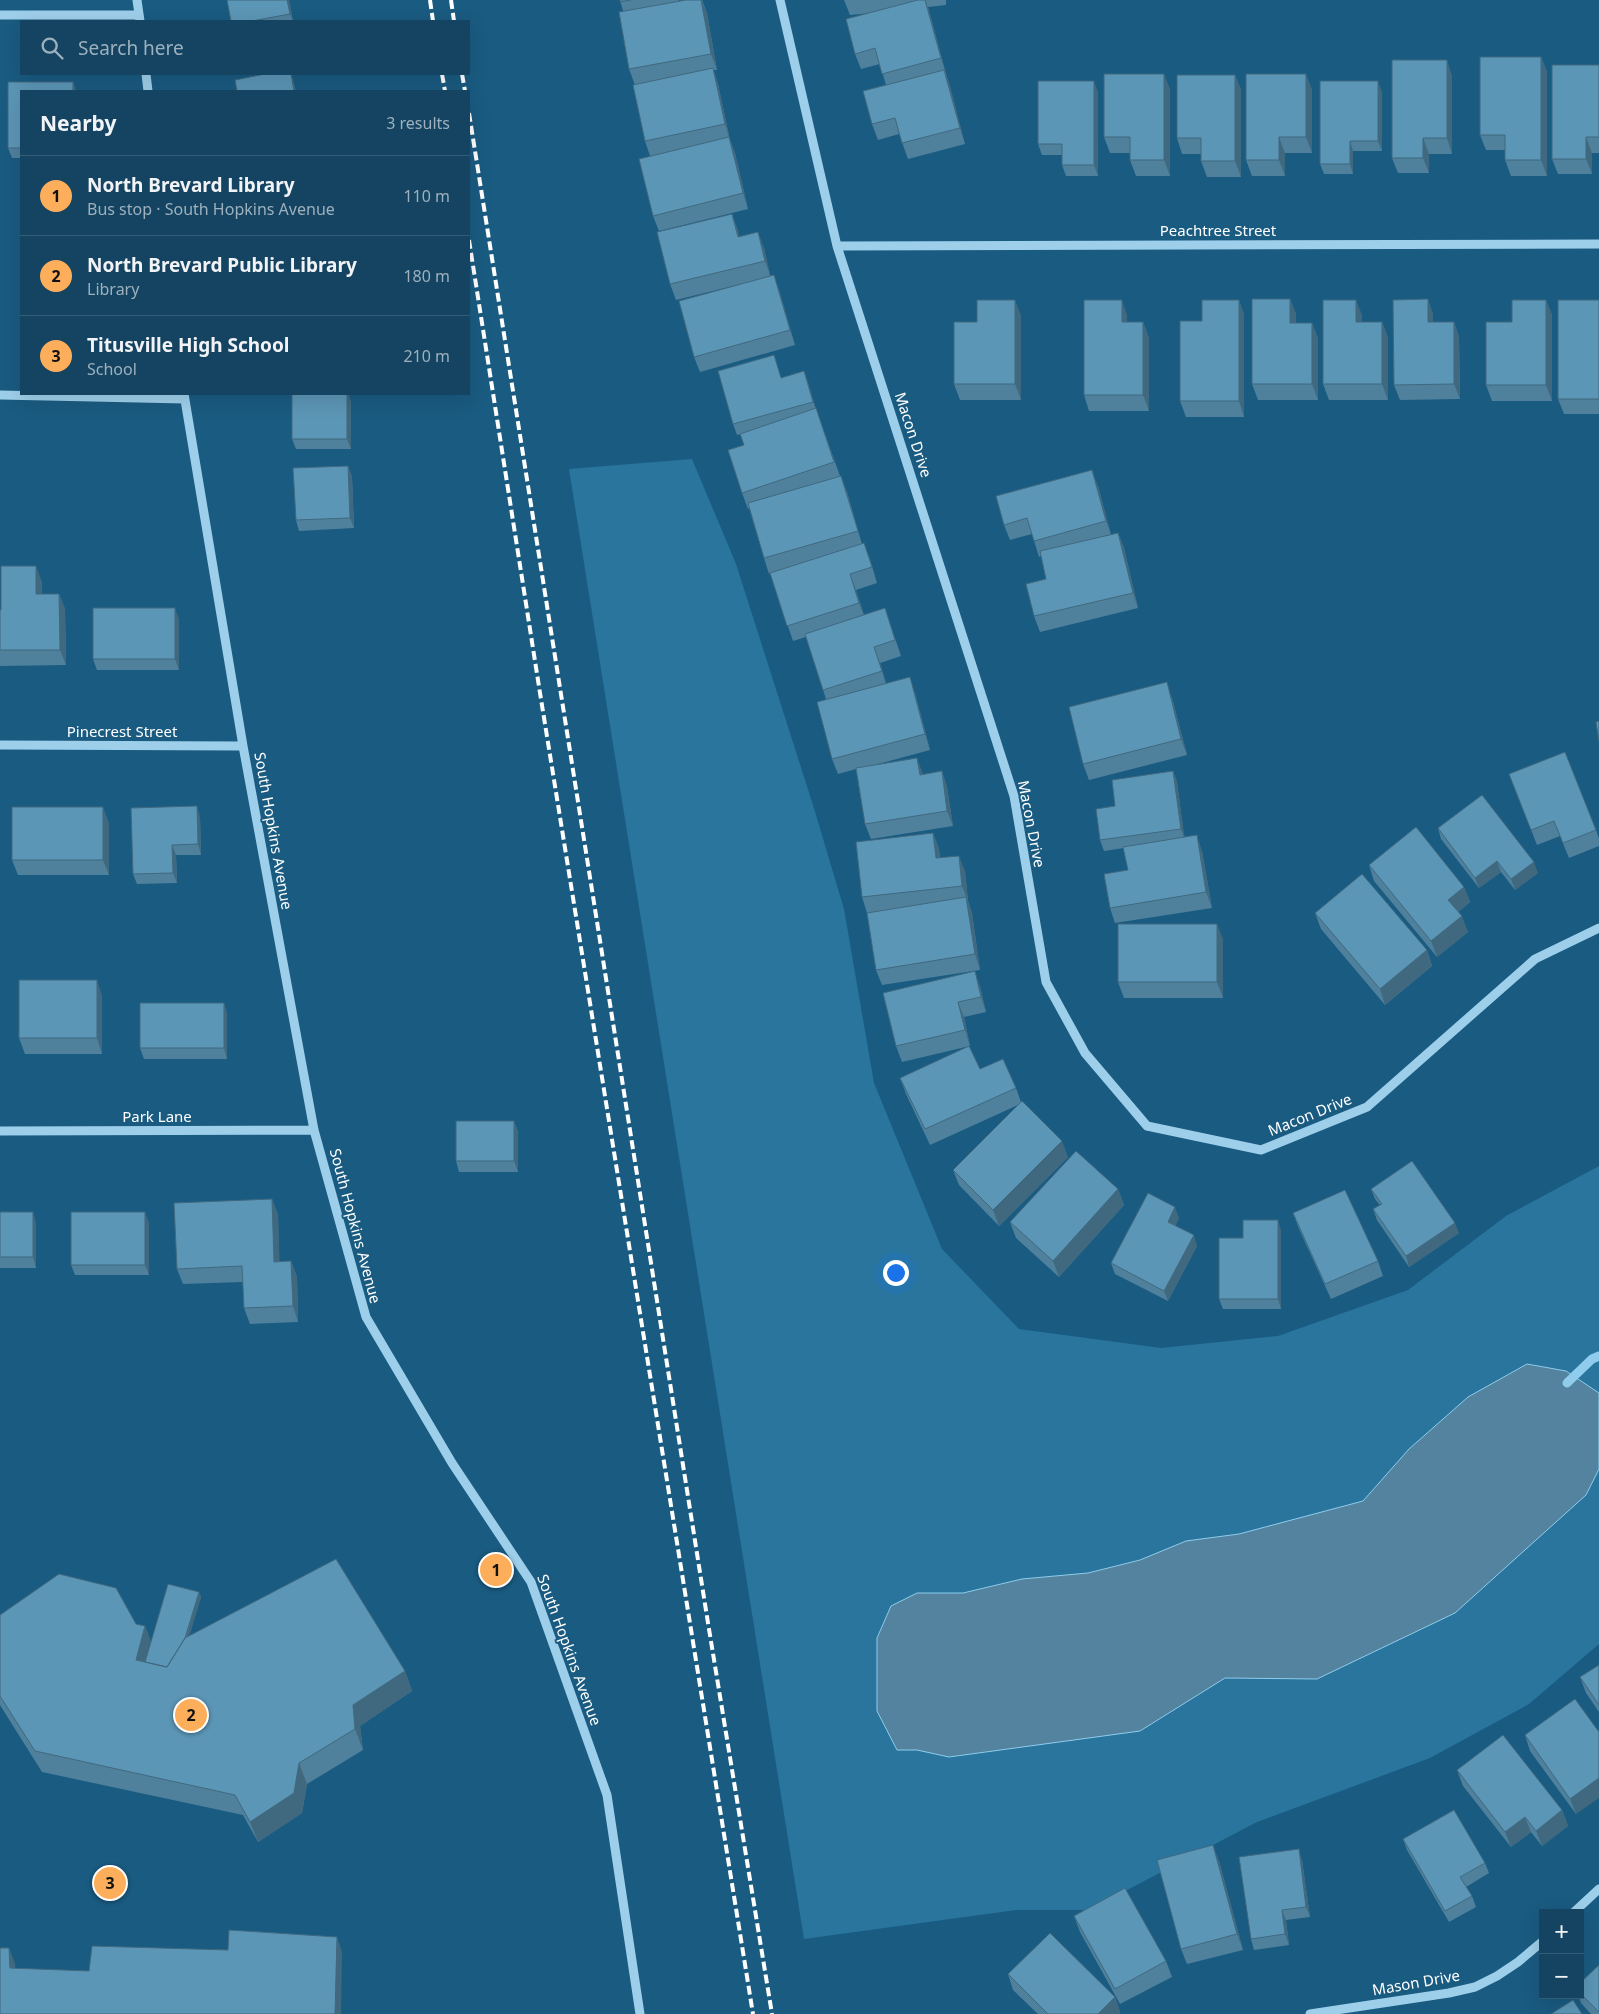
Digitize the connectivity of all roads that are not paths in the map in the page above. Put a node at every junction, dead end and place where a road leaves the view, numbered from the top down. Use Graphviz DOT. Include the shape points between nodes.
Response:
graph roads {
  1 [pos="137,0"];
  2 [pos="780,0"];
  3 [pos="0,15"];
  4 [pos="139,18"];
  5 [pos="146,75"];
  6 [pos="148,90"];
  7 [pos="1599,244"];
  8 [pos="837,246"];
  9 [pos="0,395"];
  10 [pos="185,396"];
  11 [pos="0,745"];
  12 [pos="243,746"];
  13 [pos="1599,928"];
  14 [pos="314,1130"];
  15 [pos="0,1131"];
  16 [pos="1599,1889"];
  17 [pos="1577,1909"];
  18 [pos="1539,1944"];
  19 [pos="640,2014"];
  20 [pos="1310,2014"];
  1 -- 4 [label="street"];
  2 -- 8 [label="street, Macon Drive"];
  3 -- 4 [label="street"];
  5 -- 6 [label="street"];
  7 -- 8 [label="street, Peachtree Street"];
  8 -- 13 [label="street, Macon Drive" via="1014,796 1046,982 1085,1052 1147,1126 1261,1150 1367,1107 1535,959"];
  9 -- 10 [label="street"];
  10 -- 12 [label="street, South Hopkins Avenue"];
  11 -- 12 [label="street, Pinecrest Street"];
  12 -- 14 [label="street, South Hopkins Avenue"];
  14 -- 15 [label="street, Park Lane"];
  14 -- 19 [label="street, South Hopkins Avenue" via="366,1317 452,1463 532,1582 607,1795"];
  16 -- 17 [label="street"];
  18 -- 20 [label="street, Mason Drive" via="1518,1962 1475,1987"];
}
